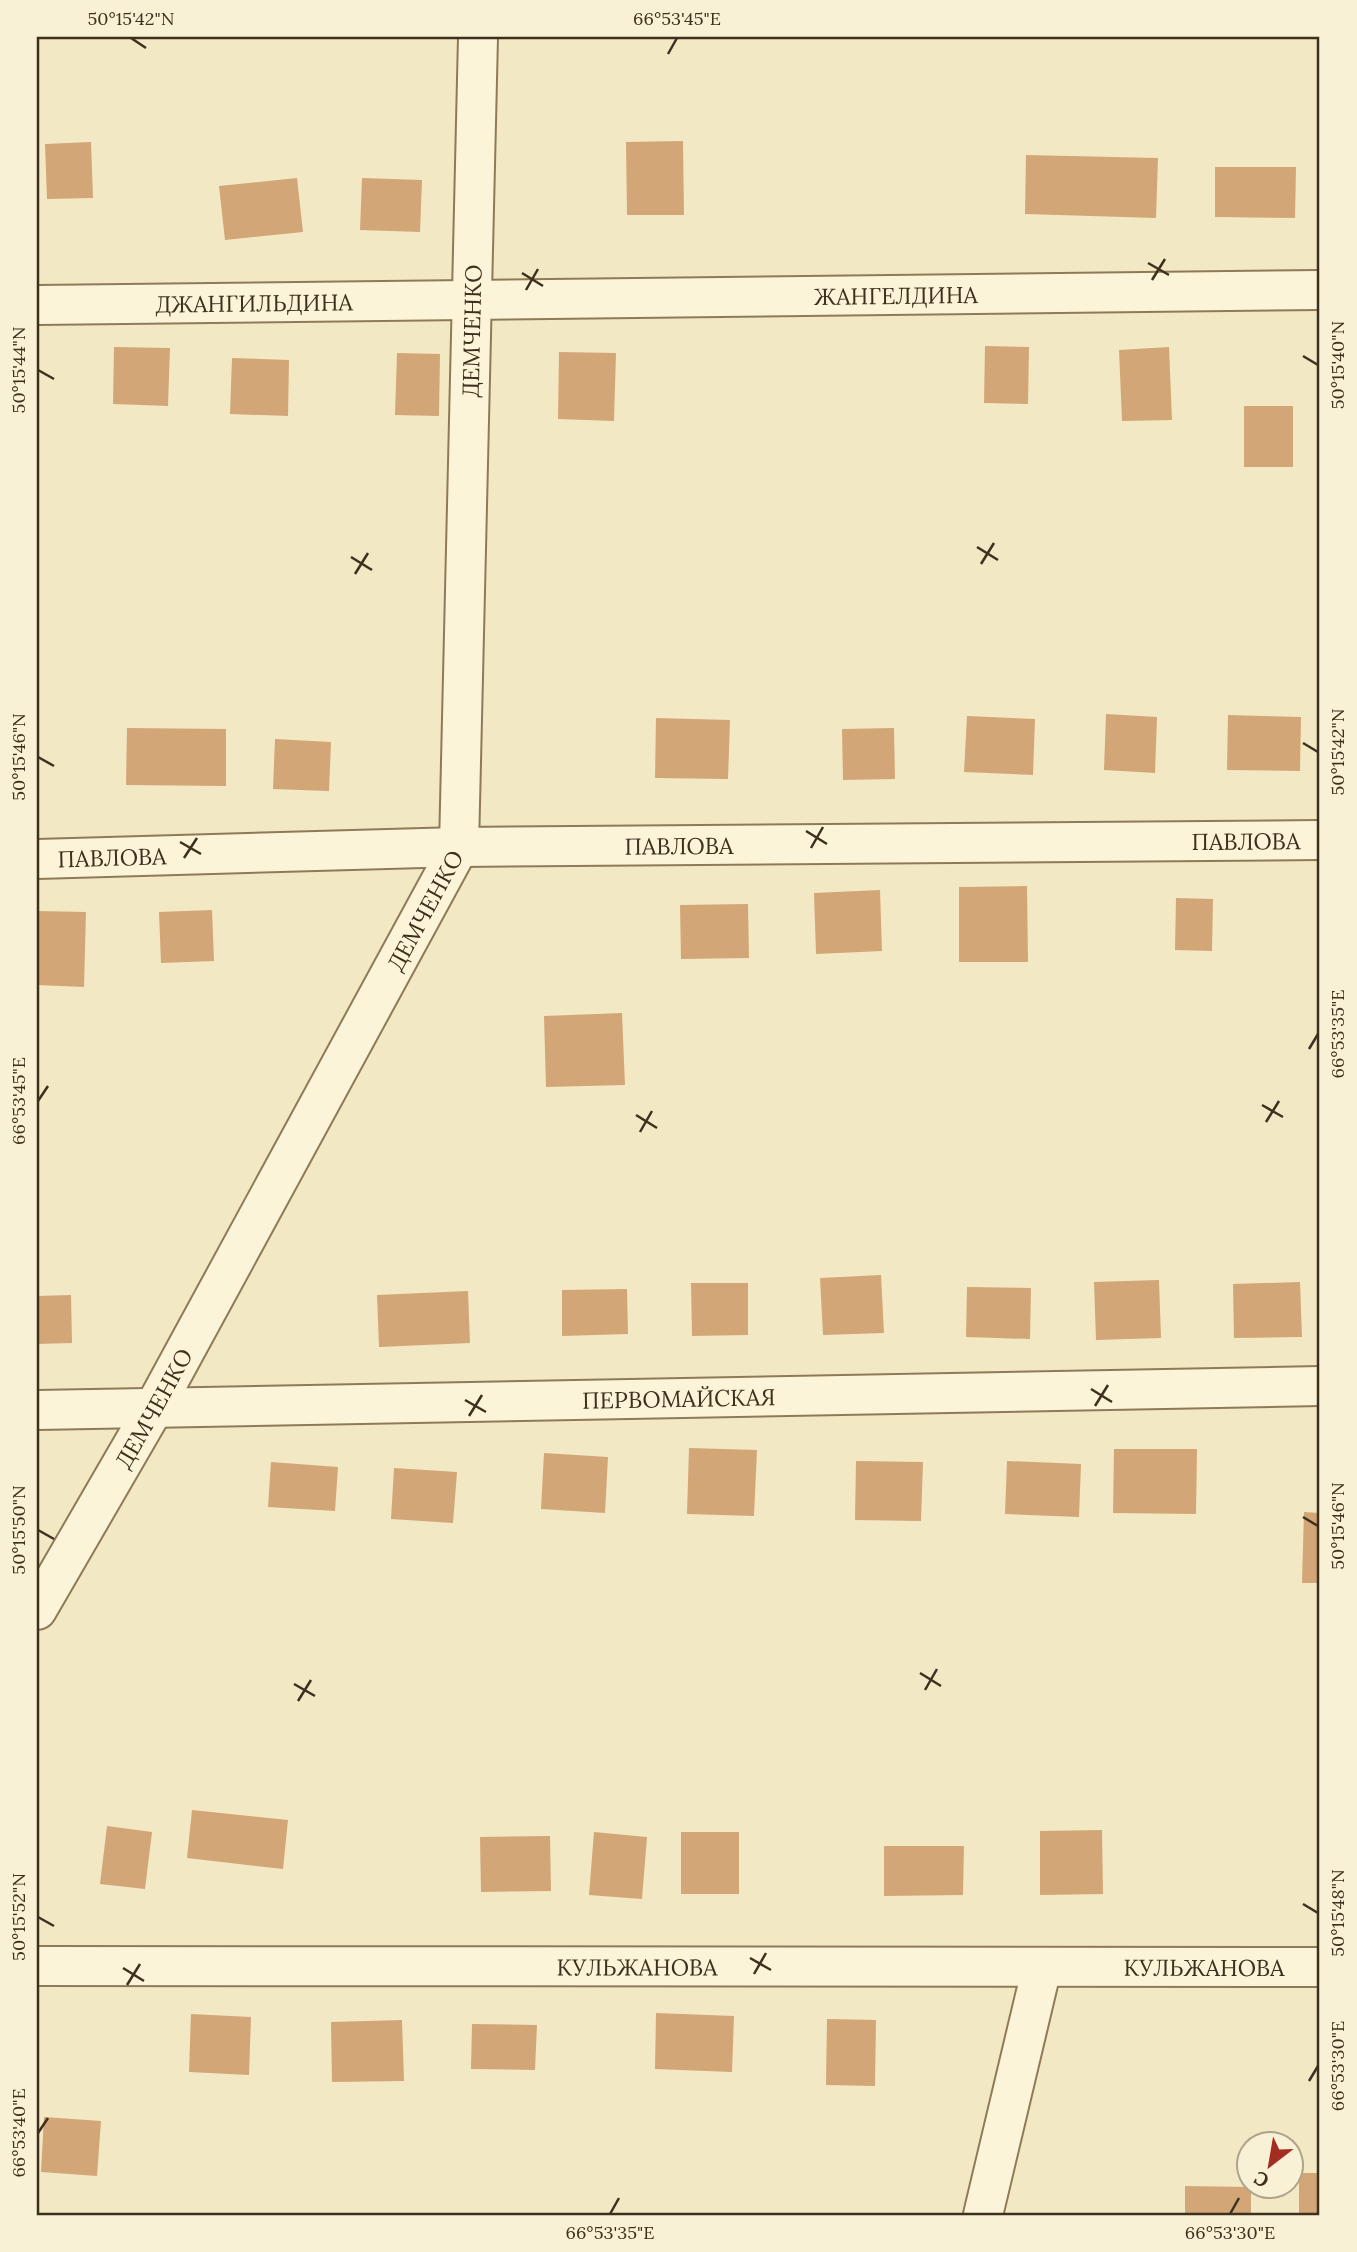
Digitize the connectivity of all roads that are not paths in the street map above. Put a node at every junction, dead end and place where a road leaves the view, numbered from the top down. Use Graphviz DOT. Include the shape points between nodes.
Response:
graph roads {
  1 [pos="478,37"];
  2 [pos="1320,290"];
  3 [pos="472,300"];
  4 [pos="37,305"];
  5 [pos="1320,840"];
  6 [pos="459,847"];
  7 [pos="37,859"];
  8 [pos="1320,1386"];
  9 [pos="154,1408"];
  10 [pos="37,1410"];
  11 [pos="37,1609"];
  12 [pos="37,1966"];
  13 [pos="1042,1967"];
  14 [pos="1320,1968"];
  15 [pos="983,2215"];
  1 -- 3 [label="street, ДЕМЧЕНКО"];
  2 -- 3 [label="street, ЖАНГЕЛДИНА"];
  3 -- 4 [label="street, ДЖАНГИЛЬДИНА"];
  3 -- 6 [label="street, ДЕМЧЕНКО"];
  5 -- 6 [label="street, ПАВЛОВА"];
  6 -- 7 [label="street, ПАВЛОВА"];
  6 -- 9 [label="street, ДЕМЧЕНКО"];
  8 -- 9 [label="street, ПЕРВОМАЙСКАЯ"];
  9 -- 10 [label="street, ПЕРВОМАЙСКАЯ"];
  9 -- 11 [label="street, ДЕМЧЕНКО"];
  12 -- 13 [label="street, КУЛЬЖАНОВА"];
  13 -- 14 [label="street, КУЛЬЖАНОВА"];
  13 -- 15 [label="street"];
}
